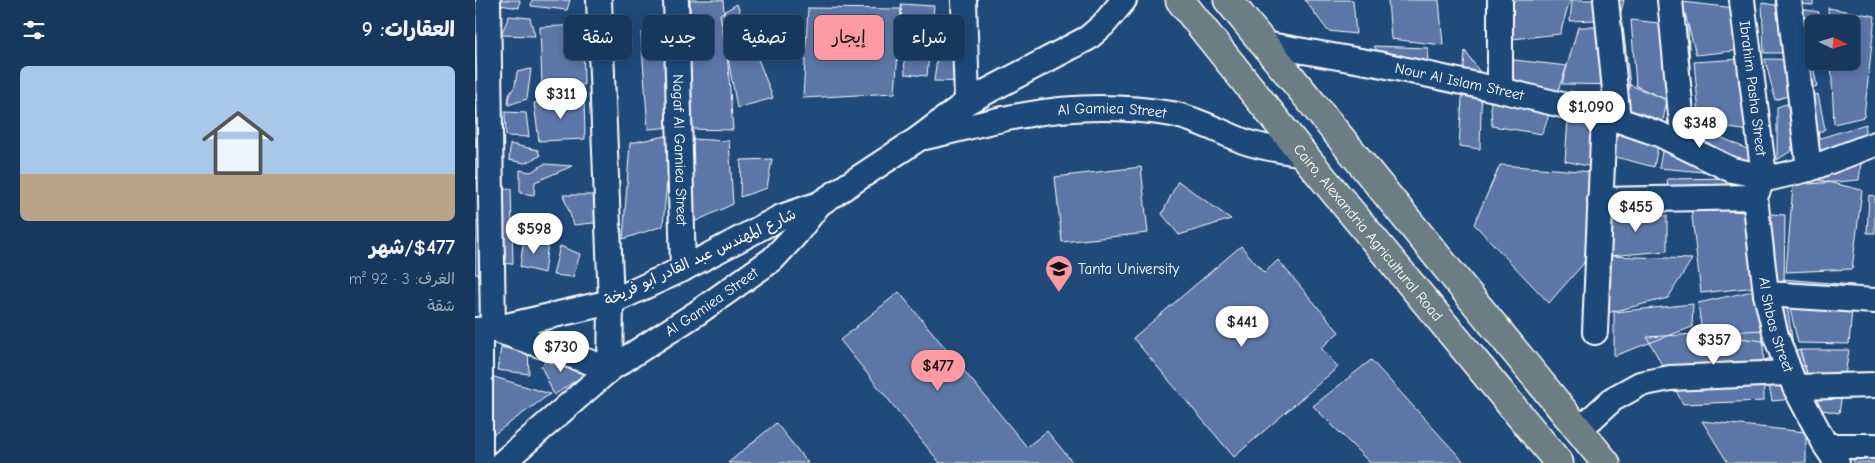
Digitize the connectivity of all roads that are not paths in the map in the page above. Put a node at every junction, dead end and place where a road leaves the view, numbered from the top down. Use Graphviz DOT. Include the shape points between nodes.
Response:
graph roads {
  1 [pos="488,0"];
  2 [pos="599,0"];
  3 [pos="675,0"];
  4 [pos="964,0"];
  5 [pos="1124,0"];
  6 [pos="1180,0"];
  7 [pos="1228,0"];
  8 [pos="1500,0"];
  9 [pos="1607,0"];
  10 [pos="1670,0"];
  11 [pos="1742,0"];
  12 [pos="1789,0"];
  13 [pos="1264,44"];
  14 [pos="1500,90"];
  15 [pos="967,102"];
  16 [pos="1611,117"];
  17 [pos="918,138"];
  18 [pos="1875,144"];
  19 [pos="1683,146"];
  20 [pos="1303,154"];
  21 [pos="1809,169"];
  22 [pos="1760,187"];
  23 [pos="1600,200"];
  24 [pos="819,204"];
  25 [pos="683,269"];
  26 [pos="1766,294"];
  27 [pos="1875,301"];
  28 [pos="611,302"];
  29 [pos="483,330"];
  30 [pos="1595,332"];
  31 [pos="610,369"];
  32 [pos="1792,380"];
  33 [pos="1875,385"];
  34 [pos="1579,430"];
  35 [pos="1875,446"];
  36 [pos="478,454"];
  37 [pos="1832,455"];
  38 [pos="1596,459"];
  39 [pos="502,463"];
  40 [pos="1559,463"];
  1 -- 29 [label="street"];
  2 -- 28 [label="street"];
  3 -- 25 [label="street, Nagaf Al Gamiea Street"];
  4 -- 15 [label="street"];
  5 -- 15 [label="street, Al Gamiea Street" via="1103,26 1088,38"];
  6 -- 20 [label="highway, Cairo, Alexandria Agricultural Road"];
  7 -- 13 [label="highway"];
  8 -- 14 [label="street"];
  9 -- 16 [label="street"];
  10 -- 19 [label="street"];
  11 -- 22 [label="street, Ibrahim Pasha Street"];
  12 -- 21 [label="street"];
  13 -- 14 [label="street, Nour Al Islam Street"];
  13 -- 34 [label="highway"];
  14 -- 16 [label="street, Nour Al Islam Street"];
  15 -- 17 [label="street, Al Gamiea Street"];
  16 -- 19 [label="street, Nour Al Islam Street"];
  16 -- 23 [label="street"];
  17 -- 20 [label="street, Al Gamiea Street" via="1025,114 1128,109 1175,115 1267,148"];
  17 -- 24 [label="street, Al Gamiea Street"];
  18 -- 21 [label="street, Nour Al Islam Street"];
  19 -- 22 [label="street, Nour Al Islam Street"];
  20 -- 40 [label="highway, Cairo, Alexandria Agricultural Road"];
  21 -- 22 [label="street, Nour Al Islam Street" via="1771,178"];
  22 -- 23 [label="street"];
  22 -- 26 [label="street, Al Shbas Street"];
  23 -- 30 [label="street"];
  24 -- 25 [label="street, شارع المهندس عبد القادر ابو فريخة" via="781,217"];
  24 -- 31 [label="street, Al Gamiea Street" via="773,259"];
  25 -- 28 [label="street, شارع المهندس عبد القادر ابو فريخة"];
  26 -- 27 [label="street"];
  26 -- 32 [label="street, Al Shbas Street" via="1776,336"];
  28 -- 29 [label="street, شارع المهندس عبد القادر ابو فريخة"];
  28 -- 31 [label="street"];
  29 -- 31 [label="street"];
  29 -- 36 [label="street"];
  31 -- 39 [label="street, Al Gamiea Street"];
  32 -- 33 [label="street"];
  32 -- 34 [label="street" via="1670,378 1647,382 1613,399"];
  32 -- 37 [label="street, Al Shbas Street"];
  34 -- 38 [label="highway"];
  35 -- 37 [label="street"];
}
